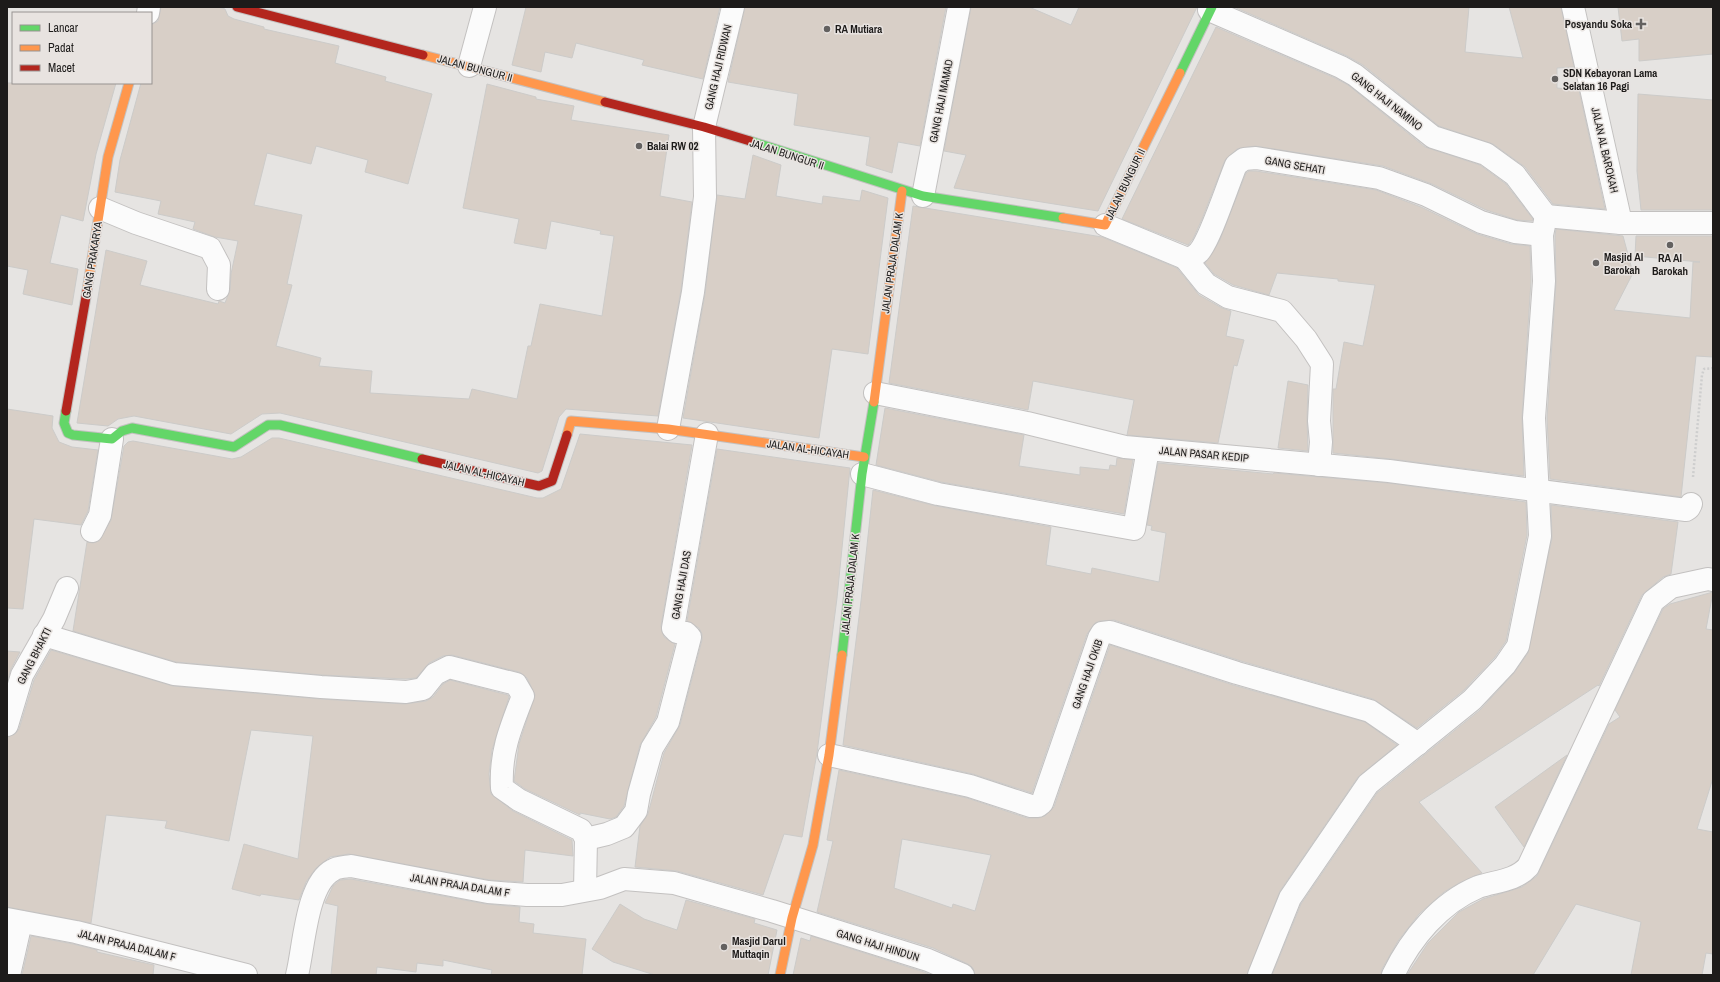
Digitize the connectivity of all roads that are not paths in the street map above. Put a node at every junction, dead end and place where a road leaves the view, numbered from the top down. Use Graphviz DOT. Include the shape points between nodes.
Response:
graph roads {
  1 [pos="238,7"];
  2 [pos="485,7"];
  3 [pos="732,7"];
  4 [pos="959,7"];
  5 [pos="1573,7"];
  6 [pos="1211,8"];
  7 [pos="469,66"];
  8 [pos="128,84"];
  9 [pos="704,128"];
  10 [pos="912,193"];
  11 [pos="100,208"];
  12 [pos="1713,223"];
  13 [pos="1621,224"];
  14 [pos="1105,225"];
  15 [pos="1544,226"];
  16 [pos="1185,258"];
  17 [pos="218,289"];
  18 [pos="875,393"];
  19 [pos="668,429"];
  20 [pos="707,434"];
  21 [pos="112,439"];
  22 [pos="1148,449"];
  23 [pos="863,465"];
  24 [pos="1319,465"];
  25 [pos="1537,492"];
  26 [pos="1691,504"];
  27 [pos="92,531"];
  28 [pos="1713,580"];
  29 [pos="67,588"];
  30 [pos="44,635"];
  31 [pos="7,725"];
  32 [pos="1418,744"];
  33 [pos="829,755"];
  34 [pos="586,838"];
  35 [pos="585,890"];
  36 [pos="792,918"];
  37 [pos="14,921"];
  38 [pos="9,975"];
  39 [pos="246,975"];
  40 [pos="297,975"];
  41 [pos="780,975"];
  42 [pos="963,975"];
  43 [pos="1259,975"];
  44 [pos="1393,975"];
  1 -- 7 [label="street, JALAN BUNGUR II"];
  2 -- 7 [label="street"];
  3 -- 9 [label="street, GANG HAJI RIDWAN"];
  4 -- 10 [label="street, GANG HAJI MAMAD"];
  5 -- 13 [label="street, JALAN AL BAROKAH"];
  6 -- 14 [label="street, JALAN BUNGUR II"];
  6 -- 15 [label="street, GANG HAJI NAMINO" via="1355,75 1433,137 1486,154 1515,175"];
  7 -- 9 [label="street, JALAN BUNGUR II"];
  8 -- 11 [label="street, GANG PRAKARYA" via="108,157"];
  9 -- 10 [label="street, JALAN BUNGUR II"];
  9 -- 19 [label="street, GANG HAJI RIDWAN" via="705,197 693,292"];
  10 -- 14 [label="street, JALAN BUNGUR II"];
  10 -- 18 [label="street, JALAN PRAJA DALAM K"];
  11 -- 17 [label="street" via="210,248 219,265"];
  11 -- 21 [label="street, GANG PRAKARYA" via="64,423 68,433 73,436"];
  12 -- 13 [label="street, GANG SEHATI"];
  13 -- 15 [label="street, GANG SEHATI"];
  14 -- 16 [label="street"];
  15 -- 16 [label="street, GANG SEHATI" via="1515,232 1481,222 1426,195 1379,178 1256,158 1244,160 1236,165 1200,252 1192,258"];
  15 -- 25 [label="street" via="1544,281 1534,418"];
  16 -- 24 [label="street" via="1206,284 1228,297 1282,311 1306,339 1322,364"];
  18 -- 22 [label="street, JALAN PASAR KEDIP" via="1027,423 1125,447"];
  18 -- 23 [label="street, JALAN PRAJA DALAM K"];
  19 -- 20 [label="street, JALAN AL-HICAYAH"];
  19 -- 21 [label="street, JALAN AL-HICAYAH" via="571,421 552,481 539,486 280,425 268,425 234,447 132,428 122,431"];
  20 -- 23 [label="street, JALAN AL-HICAYAH"];
  20 -- 34 [label="street, GANG HAJI DAS" via="673,628 690,637 668,722 652,748 636,811 624,827"];
  21 -- 27 [label="street" via="100,515"];
  22 -- 23 [label="street" via="1134,529 938,494"];
  22 -- 24 [label="street, JALAN PASAR KEDIP"];
  23 -- 33 [label="street, JALAN PRAJA DALAM K"];
  24 -- 25 [label="street, JALAN PASAR KEDIP" via="1428,476"];
  25 -- 26 [label="street, JALAN PASAR KEDIP" via="1686,510"];
  25 -- 32 [label="street" via="1540,536 1518,646 1505,665 1472,700"];
  28 -- 44 [label="street" via="1671,587 1653,601 1528,867 1515,877 1479,887 1442,908 1405,952"];
  29 -- 30 [label="street, GANG BHAKTI"];
  30 -- 31 [label="street, GANG BHAKTI" via="22,675"];
  30 -- 34 [label="street" via="174,674 406,692 422,689 435,674 449,667 516,684 523,696 505,742 500,768 502,788 519,800 580,830"];
  32 -- 33 [label="street, GANG HAJI OKIB" via="1370,710 1237,673 1110,632 1102,633 1098,638 1042,803 1038,806 970,786"];
  32 -- 43 [label="street" via="1368,784 1290,898"];
  33 -- 36 [label="street, JALAN PRAJA DALAM K" via="812,845"];
  34 -- 35 [label="street"];
  35 -- 36 [label="street, JALAN PRAJA DALAM F" via="624,880 674,883"];
  35 -- 40 [label="street, JALAN PRAJA DALAM F" via="562,895 488,892 351,866 332,870 317,886"];
  36 -- 41 [label="street, JALAN PRAJA DALAM K"];
  36 -- 42 [label="street, GANG HAJI HINDUN" via="928,960"];
  37 -- 38 [label="street"];
  37 -- 39 [label="street, JALAN PRAJA DALAM F" via="76,932"];
}
